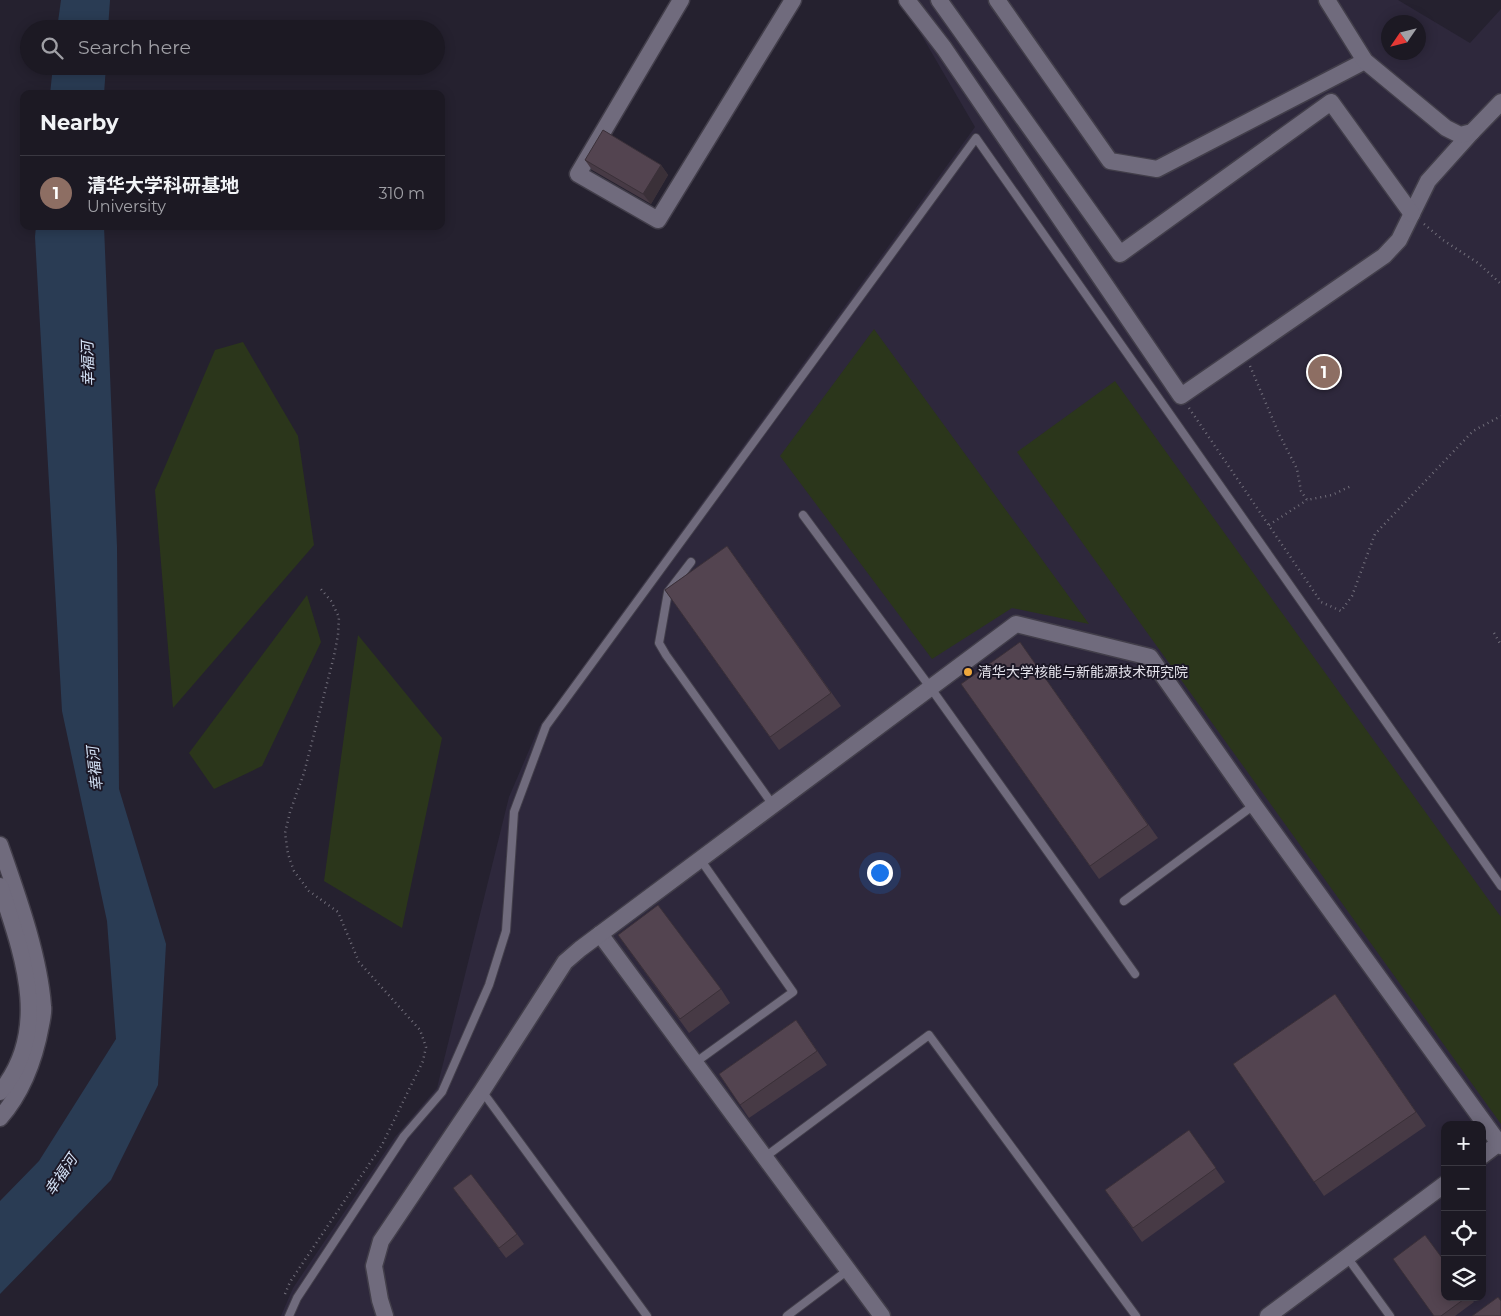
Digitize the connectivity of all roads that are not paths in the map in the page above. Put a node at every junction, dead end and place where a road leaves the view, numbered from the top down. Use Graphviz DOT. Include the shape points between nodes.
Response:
graph roads {
  1 [pos="681,0"];
  2 [pos="793,0"];
  3 [pos="907,0"];
  4 [pos="939,0"];
  5 [pos="1327,0"];
  6 [pos="1000,1"];
  7 [pos="1365,61"];
  8 [pos="1501,102"];
  9 [pos="1472,132"];
  10 [pos="1412,214"];
  11 [pos="803,515"];
  12 [pos="691,562"];
  13 [pos="930,687"];
  14 [pos="773,804"];
  15 [pos="1254,805"];
  16 [pos="1,851"];
  17 [pos="700,859"];
  18 [pos="0,886"];
  19 [pos="1501,886"];
  20 [pos="1124,901"];
  21 [pos="600,934"];
  22 [pos="1135,974"];
  23 [pos="696,1062"];
  24 [pos="3,1084"];
  25 [pos="482,1091"];
  26 [pos="0,1118"];
  27 [pos="1500,1145"];
  28 [pos="1486,1154"];
  29 [pos="765,1157"];
  30 [pos="1441,1187"];
  31 [pos="1347,1257"];
  32 [pos="848,1270"];
  33 [pos="289,1316"];
  34 [pos="385,1316"];
  35 [pos="647,1316"];
  36 [pos="787,1316"];
  37 [pos="882,1316"];
  38 [pos="1136,1316"];
  39 [pos="1268,1316"];
  40 [pos="1390,1316"];
  1 -- 2 [label="street" via="578,174 658,220"];
  3 -- 10 [label="street" via="944,48 1181,396 1384,256 1399,240"];
  4 -- 10 [label="street" via="1120,254 1331,102"];
  5 -- 7 [label="street"];
  6 -- 7 [label="street" via="1110,161 1157,169"];
  7 -- 9 [label="street" via="1446,128 1460,135"];
  8 -- 9 [label="street"];
  9 -- 10 [label="street" via="1428,181"];
  11 -- 13 [label="lane"];
  12 -- 14 [label="lane" via="668,592 659,643"];
  13 -- 14 [label="street"];
  13 -- 15 [label="street" via="1016,624 1150,657"];
  13 -- 22 [label="lane"];
  14 -- 17 [label="street"];
  15 -- 20 [label="lane"];
  15 -- 27 [label="street"];
  16 -- 26 [label="street" via="36,961 43,1008 38,1039 27,1072"];
  17 -- 21 [label="street"];
  17 -- 23 [label="lane" via="793,992"];
  18 -- 24 [label="street" via="18,940 28,983 30,1013 18,1062"];
  19 -- 33 [label="lane" via="976,138 546,726 514,812 506,931 490,986 442,1092 404,1136 297,1298"];
  21 -- 23 [label="street"];
  21 -- 25 [label="street" via="565,962"];
  23 -- 29 [label="street"];
  25 -- 34 [label="street" via="381,1241 374,1266"];
  25 -- 35 [label="lane"];
  27 -- 28 [label="street"];
  29 -- 32 [label="street"];
  29 -- 38 [label="lane" via="930,1035"];
  30 -- 31 [label="street"];
  31 -- 39 [label="street"];
  31 -- 40 [label="lane"];
  32 -- 36 [label="lane"];
  32 -- 37 [label="street"];
}
